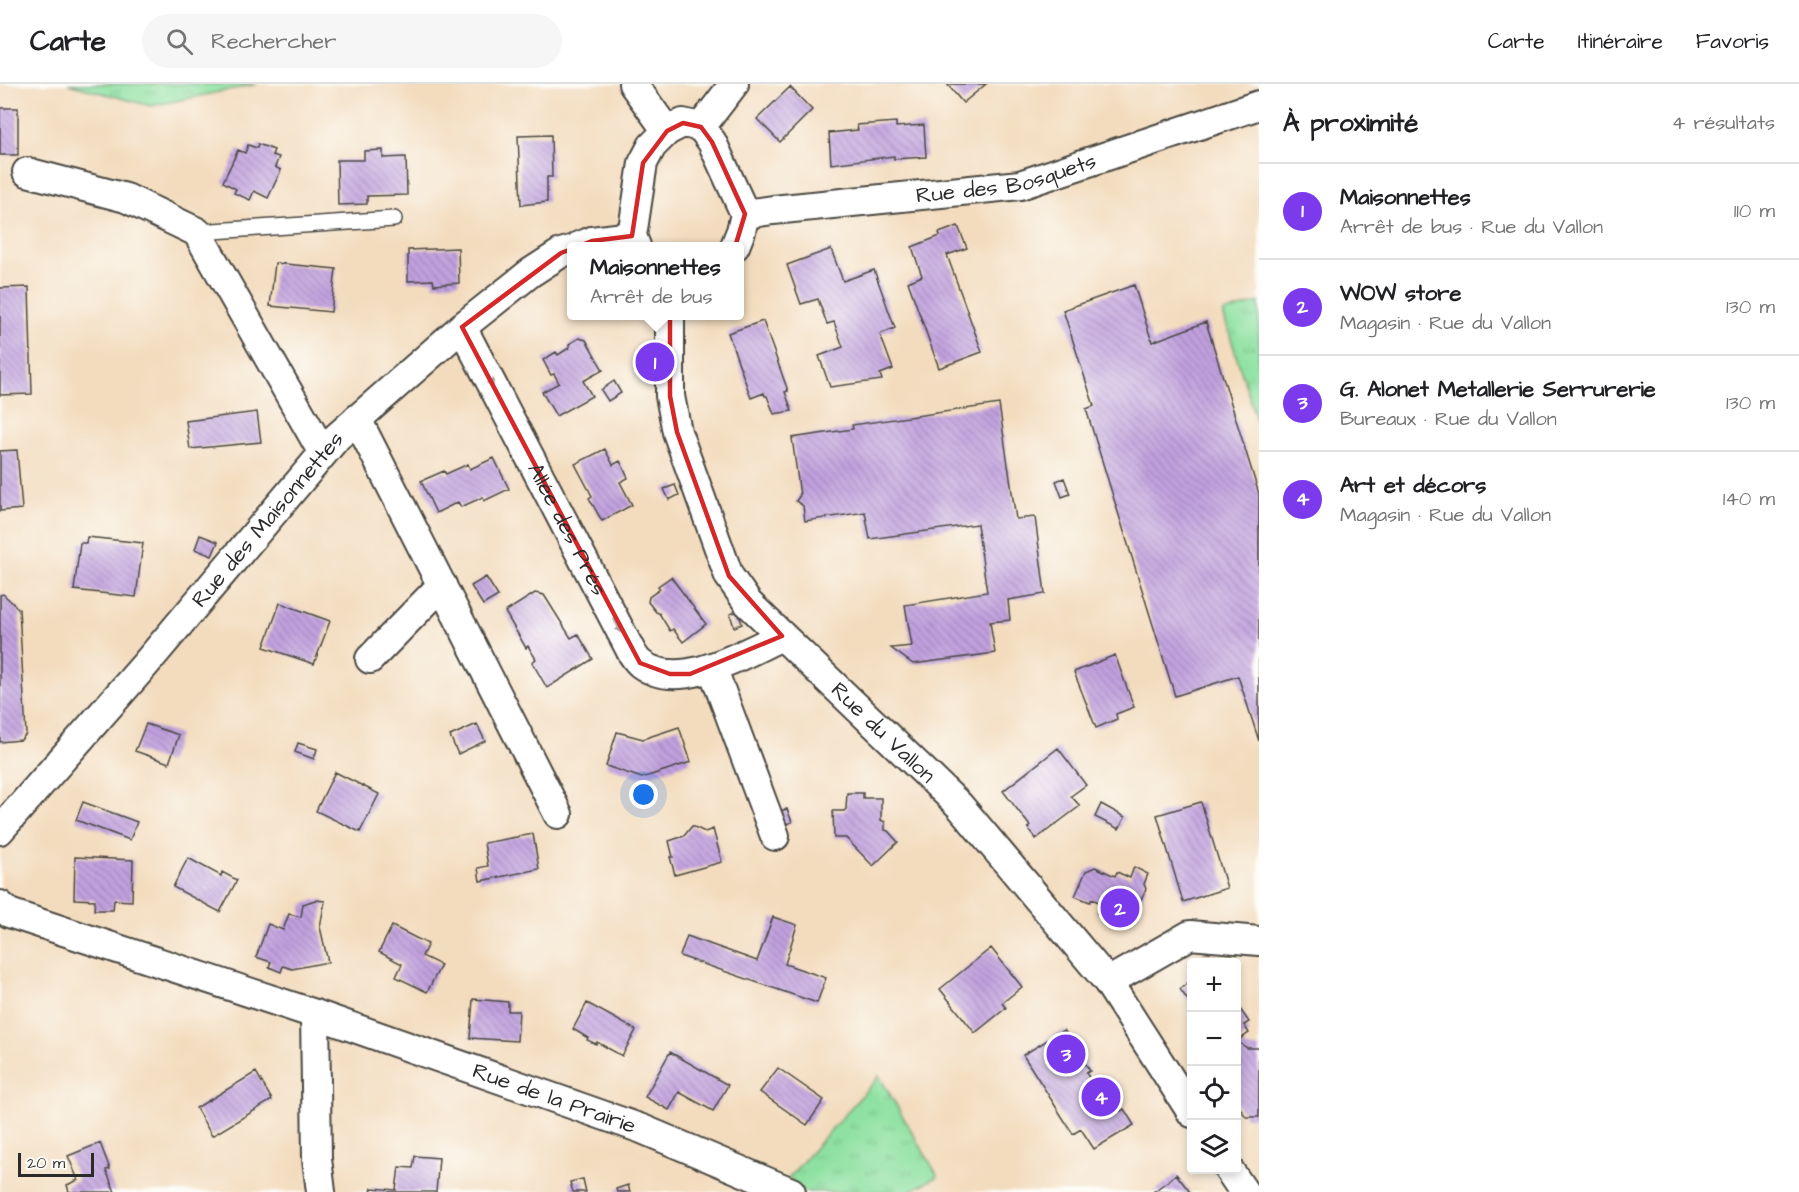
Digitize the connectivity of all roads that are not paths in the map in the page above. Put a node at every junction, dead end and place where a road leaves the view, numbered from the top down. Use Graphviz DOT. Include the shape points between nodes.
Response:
graph roads {
  1 [pos="633,84"];
  2 [pos="734,84"];
  3 [pos="1259,105"];
  4 [pos="701,127"];
  5 [pos="667,131"];
  6 [pos="27,172"];
  7 [pos="745,214"];
  8 [pos="394,219"];
  9 [pos="197,231"];
  10 [pos="634,241"];
  11 [pos="592,242"];
  12 [pos="737,242"];
  13 [pos="567,252"];
  14 [pos="670,320"];
  15 [pos="462,327"];
  16 [pos="357,419"];
  17 [pos="323,453"];
  18 [pos="441,585"];
  19 [pos="782,636"];
  20 [pos="370,659"];
  21 [pos="712,667"];
  22 [pos="558,814"];
  23 [pos="0,830"];
  24 [pos="776,837"];
  25 [pos="0,905"];
  26 [pos="1259,941"];
  27 [pos="1108,982"];
  28 [pos="315,1014"];
  29 [pos="1187,1107"];
  30 [pos="1232,1174"];
  31 [pos="321,1192"];
  32 [pos="790,1192"];
  33 [pos="1244,1192"];
  1 -- 5 [label="street"];
  2 -- 4 [label="street"];
  3 -- 7 [label="street, Rue des Bosquets" via="1020,185"];
  4 -- 5 [label="street" via="684,123"];
  4 -- 7 [label="street" via="712,142"];
  5 -- 10 [label="street" via="643,163"];
  6 -- 9 [label="street" via="126,198"];
  7 -- 12 [label="street"];
  8 -- 9 [label="lane"];
  9 -- 17 [label="street"];
  10 -- 11 [label="street"];
  13 -- 15 [label="street, Rue des Maisonnettes" via="530,273"];
  14 -- 19 [label="street, Rue du Vallon" via="670,396 677,432 729,576 748,603"];
  15 -- 16 [label="street, Rue des Maisonnettes"];
  15 -- 21 [label="street, Allée des Prés, one-way" via="632,653 640,663 670,674 690,674"];
  16 -- 17 [label="street, Rue des Maisonnettes"];
  16 -- 18 [label="street"];
  17 -- 23 [label="street, Rue des Maisonnettes"];
  18 -- 20 [label="street"];
  18 -- 22 [label="street"];
  19 -- 21 [label="street, Allée des Prés"];
  19 -- 27 [label="street, Rue du Vallon" via="959,805"];
  21 -- 24 [label="street"];
  25 -- 28 [label="street, Rue de la Prairie" via="9,913"];
  26 -- 27 [label="street" via="1190,935"];
  27 -- 29 [label="street, Rue du Vallon"];
  28 -- 31 [label="street"];
  28 -- 32 [label="street, Rue de la Prairie" via="642,1129"];
  30 -- 33 [label="street"];
}
